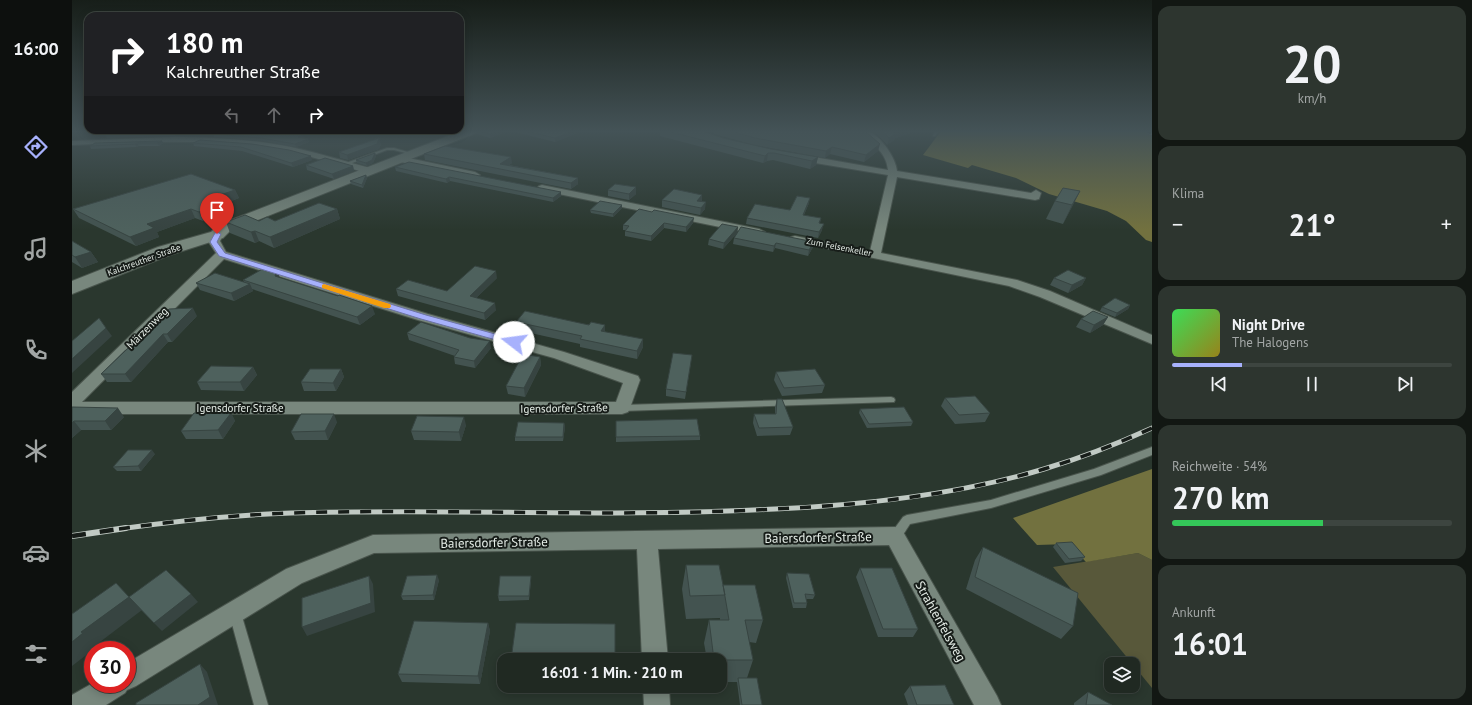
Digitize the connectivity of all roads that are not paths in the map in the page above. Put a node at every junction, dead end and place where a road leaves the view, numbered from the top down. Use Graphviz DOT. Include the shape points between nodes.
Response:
graph roads {
  1 [pos="345,164"];
  2 [pos="390,164"];
  3 [pos="419,164"];
  4 [pos="837,164"];
  5 [pos="893,164"];
  6 [pos="371,171"];
  7 [pos="893,174"];
  8 [pos="488,178"];
  9 [pos="527,186"];
  10 [pos="1036,193"];
  11 [pos="768,233"];
  12 [pos="217,234"];
  13 [pos="783,236"];
  14 [pos="222,254"];
  15 [pos="875,254"];
  16 [pos="72,288"];
  17 [pos="1151,338"];
  18 [pos="891,400"];
  19 [pos="72,402"];
  20 [pos="72,408"];
  21 [pos="622,408"];
  22 [pos="1152,451"];
  23 [pos="895,536"];
  24 [pos="647,540"];
  25 [pos="234,612"];
  26 [pos="655,653"];
  27 [pos="136,672"];
  28 [pos="101,693"];
  29 [pos="656,693"];
  30 [pos="81,705"];
  31 [pos="261,705"];
  32 [pos="657,705"];
  33 [pos="988,705"];
  1 -- 6 [label="street"];
  2 -- 6 [label="street, Kalchreuther Straße"];
  3 -- 8 [label="street"];
  4 -- 7 [label="street"];
  5 -- 7 [label="street"];
  6 -- 12 [label="street, Kalchreuther Straße" via="224,228"];
  7 -- 10 [label="street" via="1035,197"];
  7 -- 15 [label="street"];
  9 -- 11 [label="street"];
  12 -- 14 [label="street" via="214,242"];
  12 -- 16 [label="street, Kalchreuther Straße" via="164,251"];
  13 -- 15 [label="street, Zum Felsenkeller"];
  14 -- 19 [label="street, Märzenweg"];
  14 -- 21 [label="street, Igensdorfer Straße" via="424,317 559,355 632,380"];
  15 -- 17 [label="street, Zum Felsenkeller" via="1012,283"];
  18 -- 21 [label="lane"];
  20 -- 21 [label="street, Igensdorfer Straße"];
  22 -- 23 [label="lane" via="1097,472 991,504 907,520"];
  23 -- 24 [label="street, Baiersdorfer Straße"];
  23 -- 33 [label="street, Strahlenfelsweg"];
  24 -- 25 [label="street, Baiersdorfer Straße" via="373,544 294,576"];
  24 -- 26 [label="street"];
  25 -- 27 [label="street, Baiersdorfer Straße"];
  25 -- 31 [label="lane"];
  28 -- 30 [label="street"];
  29 -- 32 [label="street"];
}
